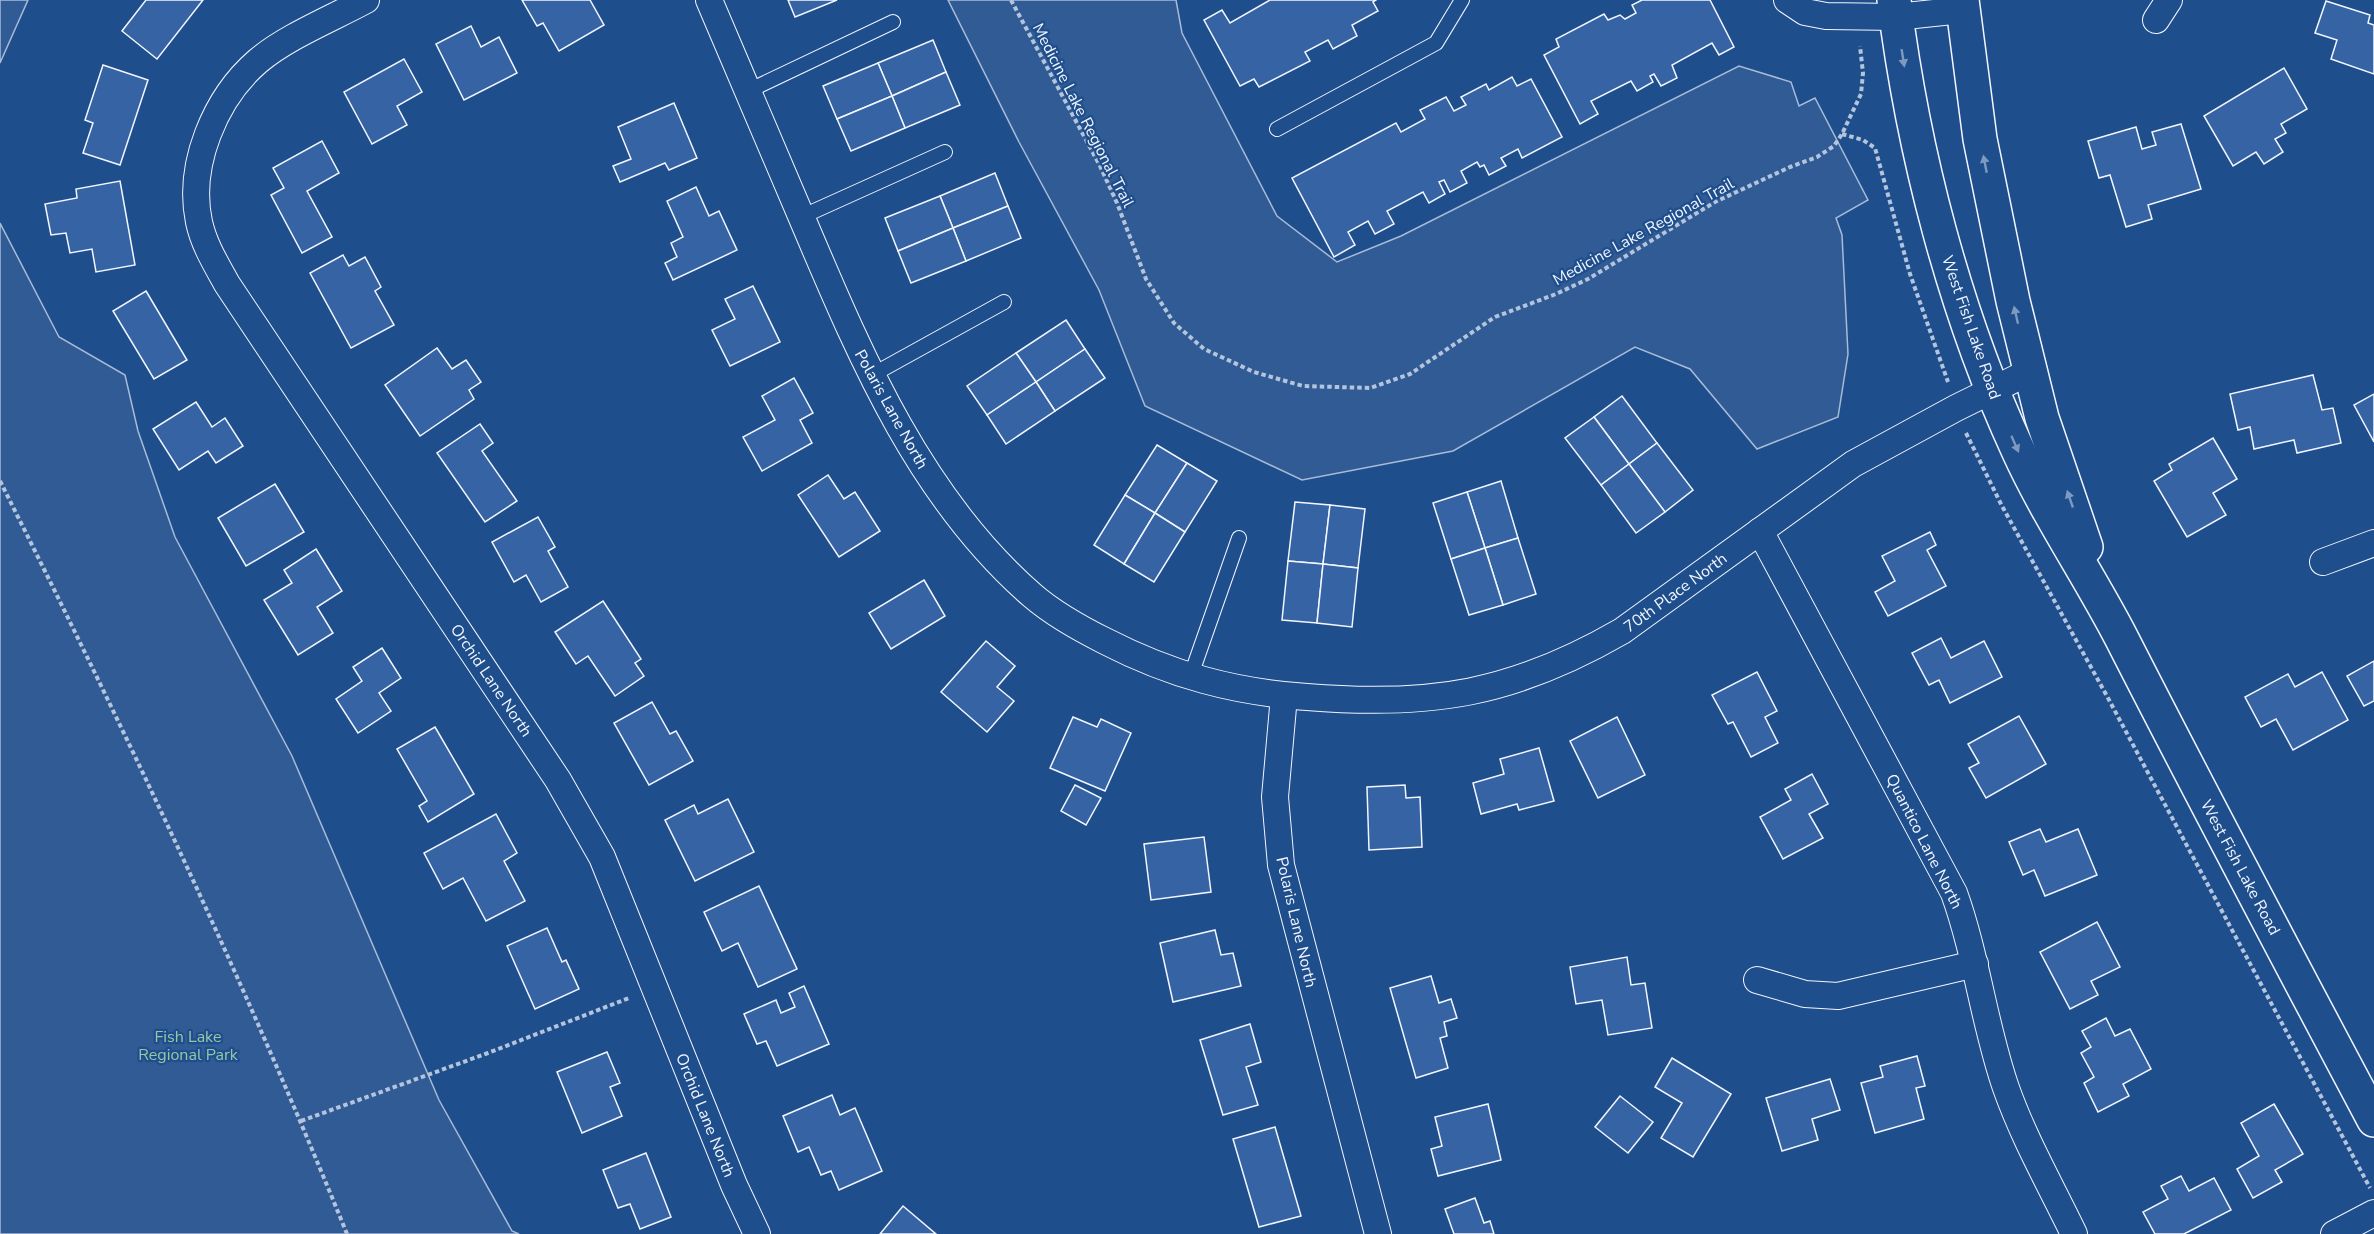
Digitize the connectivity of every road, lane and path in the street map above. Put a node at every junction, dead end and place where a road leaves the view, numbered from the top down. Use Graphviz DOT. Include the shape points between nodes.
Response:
graph roads {
  1 [pos="366,0"];
  2 [pos="709,0"];
  3 [pos="1011,0"];
  4 [pos="1461,0"];
  5 [pos="1787,0"];
  6 [pos="1962,5"];
  7 [pos="1895,9"];
  8 [pos="893,22"];
  9 [pos="1860,46"];
  10 [pos="747,90"];
  11 [pos="1277,129"];
  12 [pos="1842,134"];
  13 [pos="945,152"];
  14 [pos="801,217"];
  15 [pos="1004,302"];
  16 [pos="2029,372"];
  17 [pos="872,375"];
  18 [pos="1949,387"];
  19 [pos="1992,390"];
  20 [pos="1963,424"];
  21 [pos="0,482"];
  22 [pos="1760,531"];
  23 [pos="1239,538"];
  24 [pos="2374,543"];
  25 [pos="2323,562"];
  26 [pos="2109,614"];
  27 [pos="1190,678"];
  28 [pos="1284,696"];
  29 [pos="1975,964"];
  30 [pos="1757,980"];
  31 [pos="656,988"];
  32 [pos="2374,1120"];
  33 [pos="301,1121"];
  34 [pos="2373,1202"];
  35 [pos="347,1234"];
  36 [pos="757,1234"];
  37 [pos="1378,1234"];
  38 [pos="2074,1234"];
  39 [pos="2334,1234"];
  1 -- 31 [label="street, Orchid Lane North" via="258,61 231,90 214,119 202,153 195,192 199,221 227,284 558,780 602,857"];
  2 -- 10 [label="street, Polaris Lane North"];
  3 -- 12 [label="path, Medicine Lake Regional Trail" via="1100,166 1146,279 1174,323 1204,349 1254,372 1303,387 1370,388 1410,374 1495,317 1587,279 1715,202 1817,157 1834,146"];
  4 -- 11 [label="lane" via="1436,44"];
  5 -- 7 [label="street, West Fish Lake Road" via="1805,12 1826,16"];
  6 -- 7 [label="street, West Fish Lake Road"];
  16 -- 6 [label="street, West Fish Lake Road, one-way" via="1980,139"];
  7 -- 19 [label="street, West Fish Lake Road, one-way" via="1940,234"];
  8 -- 10 [label="lane"];
  9 -- 12 [label="path, Medicine Lake Regional Trail" via="1861,94"];
  10 -- 14 [label="street, Polaris Lane North"];
  12 -- 18 [label="path" via="1875,148 1910,274"];
  13 -- 14 [label="lane"];
  14 -- 17 [label="street, Polaris Lane North"];
  15 -- 17 [label="lane"];
  16 -- 19 [label="street, 70th Place North"];
  26 -- 16 [label="street, West Fish Lake Road, one-way"];
  17 -- 27 [label="street, Polaris Lane North" via="902,432 947,500 1002,566 1035,598 1082,629"];
  19 -- 22 [label="street, 70th Place North" via="1853,464"];
  19 -- 26 [label="street, West Fish Lake Road, one-way" via="2048,511"];
  20 -- 34 [label="path" via="2002,506 2108,698"];
  21 -- 33 [label="path" via="172,834"];
  22 -- 28 [label="street, 70th Place North" via="1622,631 1541,672 1447,697 1397,701"];
  22 -- 29 [label="street, Quantico Lane North" via="1941,866 1954,893"];
  23 -- 27 [label="lane"];
  24 -- 25 [label="street"];
  26 -- 32 [label="street, West Fish Lake Road"];
  27 -- 28 [label="street, Polaris Lane North"];
  28 -- 37 [label="street, Polaris Lane North" via="1275,797 1281,865"];
  29 -- 30 [label="street" via="1839,996 1805,994"];
  29 -- 38 [label="street, Quantico Lane North" via="2006,1088"];
  31 -- 33 [label="path"];
  31 -- 36 [label="street, Orchid Lane North"];
  33 -- 35 [label="path"];
  34 -- 39 [label="street"];
}
